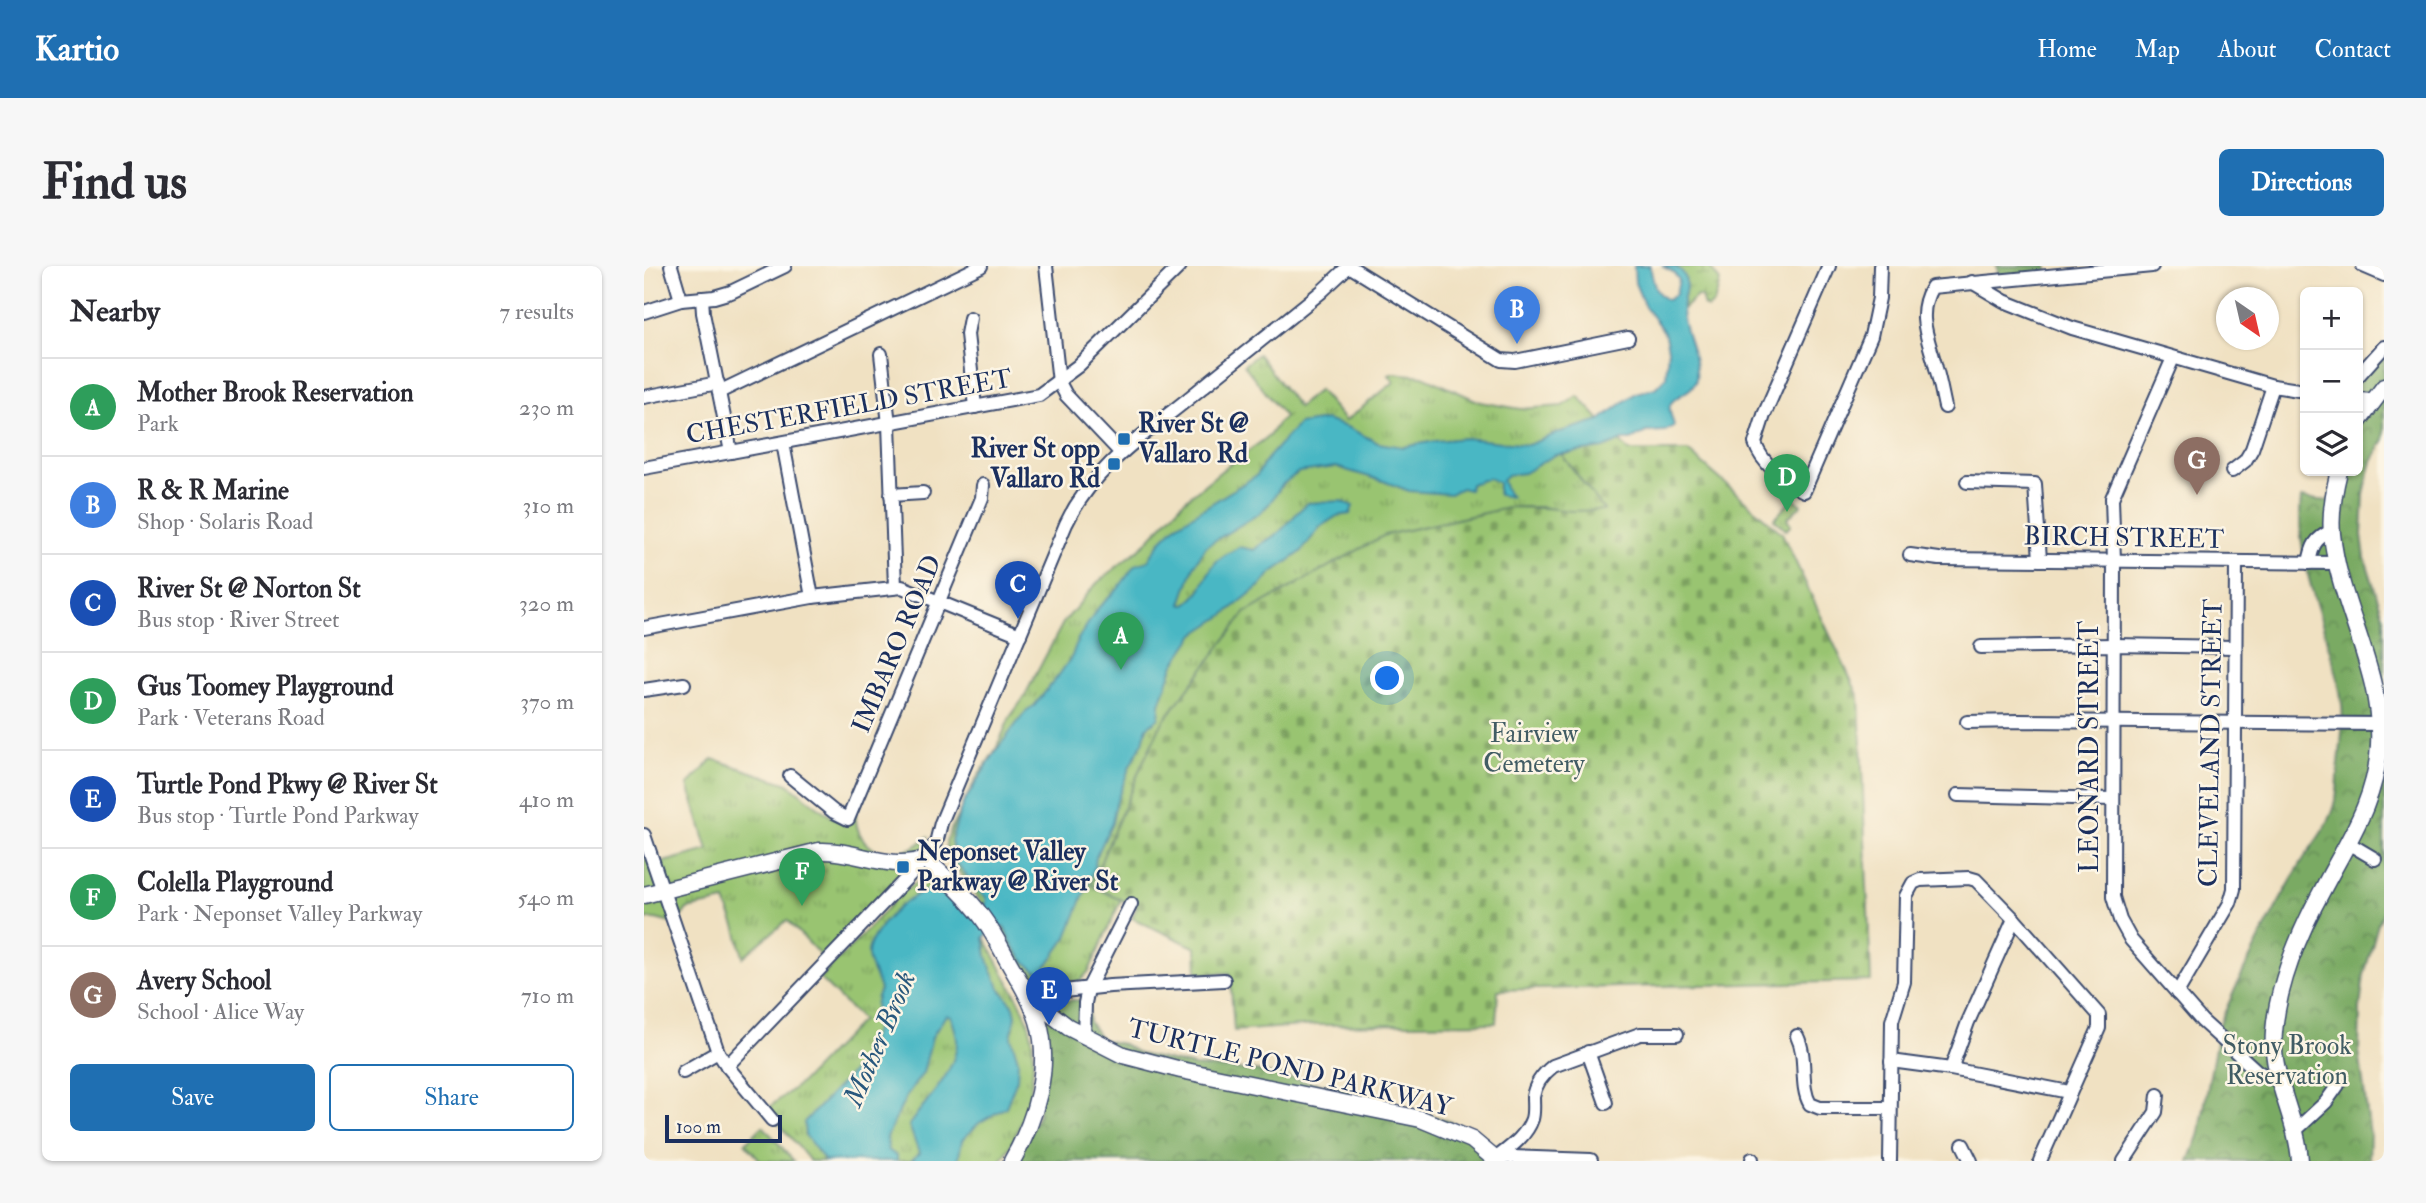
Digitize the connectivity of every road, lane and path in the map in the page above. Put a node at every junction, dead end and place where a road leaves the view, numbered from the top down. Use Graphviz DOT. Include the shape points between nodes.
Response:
graph roads {
  1 [pos="671,266"];
  2 [pos="786,266"];
  3 [pos="981,266"];
  4 [pos="1046,266"];
  5 [pos="1180,266"];
  6 [pos="1349,266"];
  7 [pos="1829,266"];
  8 [pos="1880,266"];
  9 [pos="2152,266"];
  10 [pos="2363,266"];
  11 [pos="2384,275"];
  12 [pos="1972,282"];
  13 [pos="702,298"];
  14 [pos="681,300"];
  15 [pos="644,312"];
  16 [pos="970,318"];
  17 [pos="1628,338"];
  18 [pos="2384,347"];
  19 [pos="881,354"];
  20 [pos="2174,358"];
  21 [pos="2363,370"];
  22 [pos="1059,382"];
  23 [pos="2273,386"];
  24 [pos="2384,387"];
  25 [pos="719,388"];
  26 [pos="2300,390"];
  27 [pos="644,397"];
  28 [pos="2365,400"];
  29 [pos="975,407"];
  30 [pos="1945,407"];
  31 [pos="889,424"];
  32 [pos="783,443"];
  33 [pos="731,452"];
  34 [pos="1121,453"];
  35 [pos="644,468"];
  36 [pos="2232,471"];
  37 [pos="2338,476"];
  38 [pos="1968,482"];
  39 [pos="983,485"];
  40 [pos="923,493"];
  41 [pos="891,495"];
  42 [pos="2332,531"];
  43 [pos="1910,555"];
  44 [pos="2040,560"];
  45 [pos="2114,561"];
  46 [pos="2236,562"];
  47 [pos="2309,563"];
  48 [pos="2338,563"];
  49 [pos="895,587"];
  50 [pos="811,597"];
  51 [pos="939,601"];
  52 [pos="644,628"];
  53 [pos="1020,635"];
  54 [pos="2114,645"];
  55 [pos="1981,647"];
  56 [pos="2235,647"];
  57 [pos="684,684"];
  58 [pos="644,690"];
  59 [pos="2113,721"];
  60 [pos="1967,722"];
  61 [pos="2235,722"];
  62 [pos="2382,724"];
  63 [pos="790,776"];
  64 [pos="1958,796"];
  65 [pos="2112,799"];
  66 [pos="644,835"];
  67 [pos="2348,843"];
  68 [pos="925,859"];
  69 [pos="2375,859"];
  70 [pos="663,890"];
  71 [pos="644,895"];
  72 [pos="1131,904"];
  73 [pos="2014,919"];
  74 [pos="1224,980"];
  75 [pos="1088,989"];
  76 [pos="2177,993"];
  77 [pos="1027,995"];
  78 [pos="1038,1020"];
  79 [pos="1068,1027"];
  80 [pos="1677,1034"];
  81 [pos="1797,1036"];
  82 [pos="1084,1037"];
  83 [pos="718,1052"];
  84 [pos="1588,1052"];
  85 [pos="1891,1061"];
  86 [pos="727,1066"];
  87 [pos="1951,1069"];
  88 [pos="683,1072"];
  89 [pos="2279,1077"];
  90 [pos="2338,1085"];
  91 [pos="2069,1092"];
  92 [pos="2158,1095"];
  93 [pos="1606,1103"];
  94 [pos="1890,1108"];
  95 [pos="772,1119"];
  96 [pos="2296,1130"];
  97 [pos="1963,1145"];
  98 [pos="1496,1160"];
  99 [pos="1591,1160"];
  100 [pos="1012,1161"];
  101 [pos="1890,1161"];
  102 [pos="1971,1161"];
  103 [pos="2040,1161"];
  104 [pos="2124,1161"];
  105 [pos="2301,1161"];
  1 -- 14 [label="street"];
  2 -- 13 [label="street" via="731,292"];
  3 -- 25 [label="street"];
  4 -- 22 [label="street"];
  5 -- 22 [label="street, CHESTERFIELD STREET"];
  6 -- 17 [label="street" via="1501,360"];
  6 -- 34 [label="street"];
  7 -- 8 [label="street" via="1755,443 1784,479 1804,491 1871,336"];
  9 -- 12 [label="street" via="1999,274"];
  10 -- 11 [label="street"];
  12 -- 20 [label="street" via="2036,315"];
  12 -- 30 [label="street" via="1932,287 1924,306 1923,323"];
  13 -- 14 [label="street"];
  13 -- 25 [label="street"];
  14 -- 15 [label="street"];
  16 -- 29 [label="street" via="967,334"];
  18 -- 21 [label="street"];
  19 -- 31 [label="street"];
  20 -- 23 [label="street"];
  20 -- 45 [label="street, LEONARD STREET" via="2113,491"];
  22 -- 29 [label="street, CHESTERFIELD STREET" via="1040,396"];
  22 -- 34 [label="street"];
  23 -- 26 [label="street"];
  23 -- 36 [label="street" via="2252,449"];
  24 -- 28 [label="main road"];
  25 -- 27 [label="street"];
  25 -- 33 [label="street"];
  29 -- 31 [label="street, CHESTERFIELD STREET"];
  31 -- 32 [label="street, CHESTERFIELD STREET"];
  31 -- 41 [label="street"];
  32 -- 33 [label="street, CHESTERFIELD STREET"];
  32 -- 50 [label="street"];
  33 -- 35 [label="street, CHESTERFIELD STREET"];
  34 -- 53 [label="street" via="1098,474 1076,505"];
  37 -- 42 [label="main road"];
  38 -- 44 [label="street" via="2035,484"];
  39 -- 51 [label="street, IMBARO ROAD" via="982,498"];
  40 -- 41 [label="street"];
  41 -- 49 [label="street"];
  42 -- 47 [label="street" via="2314,542"];
  42 -- 48 [label="main road"];
  43 -- 44 [label="street, BIRCH STREET"];
  44 -- 45 [label="street, BIRCH STREET"];
  45 -- 46 [label="street, BIRCH STREET"];
  45 -- 54 [label="street, LEONARD STREET"];
  46 -- 47 [label="street, BIRCH STREET"];
  46 -- 56 [label="street, CLEVELAND STREET"];
  47 -- 48 [label="street, BIRCH STREET"];
  48 -- 62 [label="main road"];
  49 -- 50 [label="street"];
  49 -- 51 [label="street"];
  50 -- 52 [label="street"];
  51 -- 53 [label="street"];
  51 -- 63 [label="street, IMBARO ROAD" via="848,819"];
  53 -- 68 [label="street"];
  54 -- 55 [label="street"];
  54 -- 56 [label="street"];
  54 -- 59 [label="street, LEONARD STREET"];
  56 -- 61 [label="street, CLEVELAND STREET"];
  57 -- 58 [label="street"];
  59 -- 60 [label="street"];
  59 -- 61 [label="street"];
  59 -- 65 [label="street, LEONARD STREET"];
  61 -- 62 [label="street"];
  61 -- 76 [label="street, CLEVELAND STREET" via="2233,895"];
  62 -- 67 [label="main road" via="2374,780"];
  64 -- 65 [label="street"];
  65 -- 76 [label="street, LEONARD STREET" via="2116,908 2131,940"];
  66 -- 70 [label="street"];
  67 -- 69 [label="street"];
  67 -- 89 [label="main road" via="2312,909 2285,981 2274,1032"];
  68 -- 70 [label="main road" via="897,864 818,851"];
  68 -- 77 [label="main road" via="974,907"];
  68 -- 86 [label="street"];
  70 -- 71 [label="main road"];
  70 -- 83 [label="street"];
  72 -- 75 [label="street"];
  73 -- 85 [label="street" via="1976,880 1913,883 1906,895 1904,982 1892,1021"];
  73 -- 87 [label="street"];
  73 -- 91 [label="street" via="2099,1015 2099,1028"];
  74 -- 75 [label="street"];
  75 -- 77 [label="street"];
  75 -- 82 [label="street"];
  76 -- 89 [label="street, LEONARD STREET" via="2246,1062 2264,1076"];
  77 -- 78 [label="main road"];
  77 -- 79 [label="main road, TURTLE POND PARKWAY"];
  78 -- 79 [label="main road, TURTLE POND PARKWAY"];
  78 -- 100 [label="main road" via="1043,1045 1041,1080 1032,1118"];
  79 -- 82 [label="main road, TURTLE POND PARKWAY"];
  80 -- 84 [label="street" via="1640,1034"];
  81 -- 94 [label="street" via="1804,1049 1810,1104"];
  82 -- 98 [label="main road, TURTLE POND PARKWAY" via="1149,1063 1432,1122 1472,1140"];
  83 -- 86 [label="street"];
  83 -- 88 [label="street"];
  84 -- 93 [label="street"];
  84 -- 98 [label="street" via="1544,1073 1535,1088 1528,1128"];
  85 -- 87 [label="street"];
  85 -- 94 [label="street"];
  86 -- 95 [label="street"];
  87 -- 91 [label="street"];
  89 -- 96 [label="main road"];
  90 -- 96 [label="street"];
  91 -- 103 [label="street"];
  92 -- 104 [label="street" via="2156,1112"];
  94 -- 101 [label="street"];
  96 -- 105 [label="main road"];
  97 -- 102 [label="street"];
  98 -- 99 [label="street"];
}
